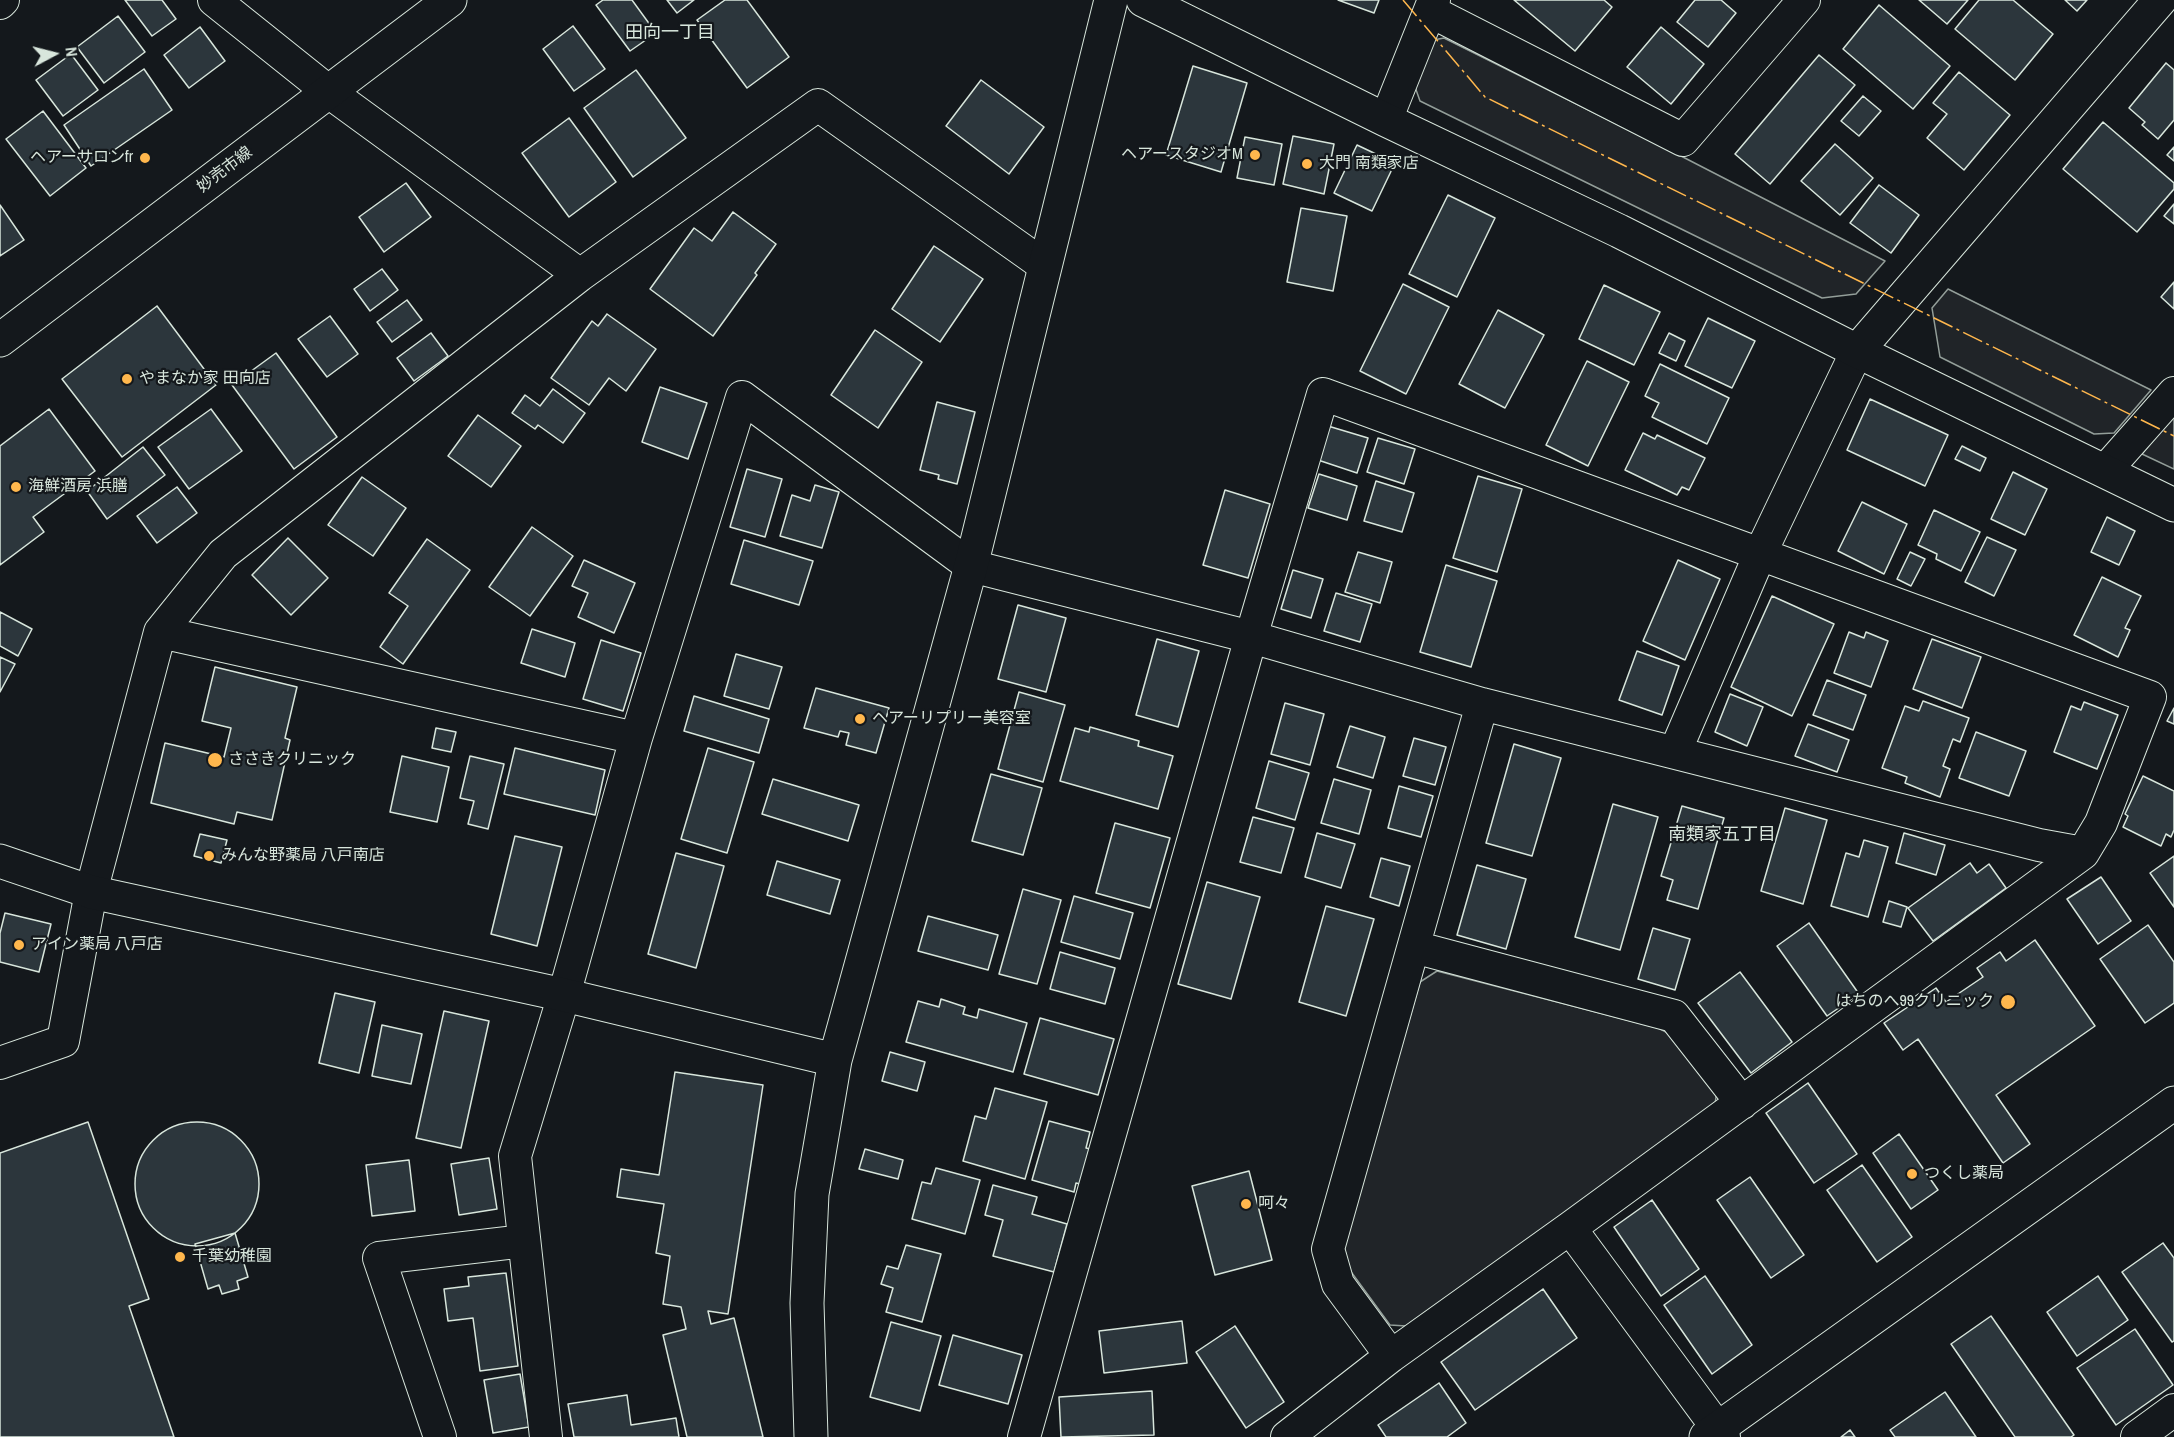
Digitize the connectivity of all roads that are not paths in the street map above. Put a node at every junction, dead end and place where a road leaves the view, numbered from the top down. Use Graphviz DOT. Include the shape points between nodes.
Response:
graph roads {
  1 [pos="3,0"];
  2 [pos="214,0"];
  3 [pos="450,0"];
  4 [pos="1111,0"];
  5 [pos="1143,0"];
  6 [pos="1804,0"];
  7 [pos="2160,0"];
  8 [pos="0,3"];
  9 [pos="1432,5"];
  10 [pos="329,92"];
  11 [pos="1386,120"];
  12 [pos="1045,266"];
  13 [pos="580,275"];
  14 [pos="0,339"];
  15 [pos="1857,351"];
  16 [pos="2174,393"];
  17 [pos="2104,471"];
  18 [pos="2174,506"];
  19 [pos="1760,554"];
  20 [pos="971,566"];
  21 [pos="160,632"];
  22 [pos="1251,637"];
  23 [pos="1482,704"];
  24 [pos="636,738"];
  25 [pos="1676,752"];
  26 [pos="2083,853"];
  27 [pos="0,861"];
  28 [pos="91,892"];
  29 [pos="1414,947"];
  30 [pos="564,995"];
  31 [pos="835,1060"];
  32 [pos="0,1063"];
  33 [pos="2174,1102"];
  34 [pos="1742,1103"];
  35 [pos="1570,1228"];
  36 [pos="524,1241"];
  37 [pos="1391,1356"];
  38 [pos="2174,1410"];
  39 [pos="1716,1434"];
  40 [pos="440,1437"];
  41 [pos="546,1437"];
  42 [pos="811,1437"];
  43 [pos="1024,1437"];
  44 [pos="1287,1437"];
  45 [pos="2137,1437"];
  1 -- 8 [label="street"];
  2 -- 10 [label="street"];
  3 -- 10 [label="street, 妙売市線"];
  4 -- 12 [label="street"];
  5 -- 11 [label="street"];
  6 -- 9 [label="street" via="1683,140"];
  7 -- 15 [label="street"];
  9 -- 11 [label="street"];
  10 -- 13 [label="street"];
  10 -- 14 [label="street, 妙売市線"];
  11 -- 15 [label="street"];
  12 -- 13 [label="street" via="818,105"];
  12 -- 20 [label="street"];
  13 -- 21 [label="street" via="224,554"];
  15 -- 17 [label="street"];
  15 -- 19 [label="street"];
  16 -- 17 [label="street"];
  17 -- 18 [label="street"];
  19 -- 22 [label="street" via="1323,394"];
  19 -- 25 [label="street"];
  19 -- 26 [label="street" via="2150,697 2100,823"];
  20 -- 22 [label="street"];
  20 -- 24 [label="street" via="742,397"];
  20 -- 31 [label="street"];
  21 -- 24 [label="street"];
  21 -- 28 [label="street"];
  22 -- 23 [label="street"];
  22 -- 43 [label="street"];
  23 -- 25 [label="street"];
  23 -- 29 [label="street"];
  24 -- 30 [label="street"];
  25 -- 26 [label="street"];
  26 -- 34 [label="street"];
  27 -- 28 [label="street"];
  28 -- 30 [label="street"];
  28 -- 32 [label="street" via="63,1041"];
  29 -- 34 [label="street" via="1674,1016"];
  29 -- 37 [label="street" via="1328,1249 1338,1284"];
  30 -- 31 [label="street"];
  30 -- 41 [label="street" via="515,1156"];
  31 -- 42 [label="street" via="812,1194 807,1303"];
  33 -- 39 [label="street"];
  34 -- 35 [label="street"];
  35 -- 37 [label="street"];
  35 -- 39 [label="street"];
  36 -- 40 [label="street" via="379,1258"];
  37 -- 44 [label="street"];
  38 -- 45 [label="street"];
}
